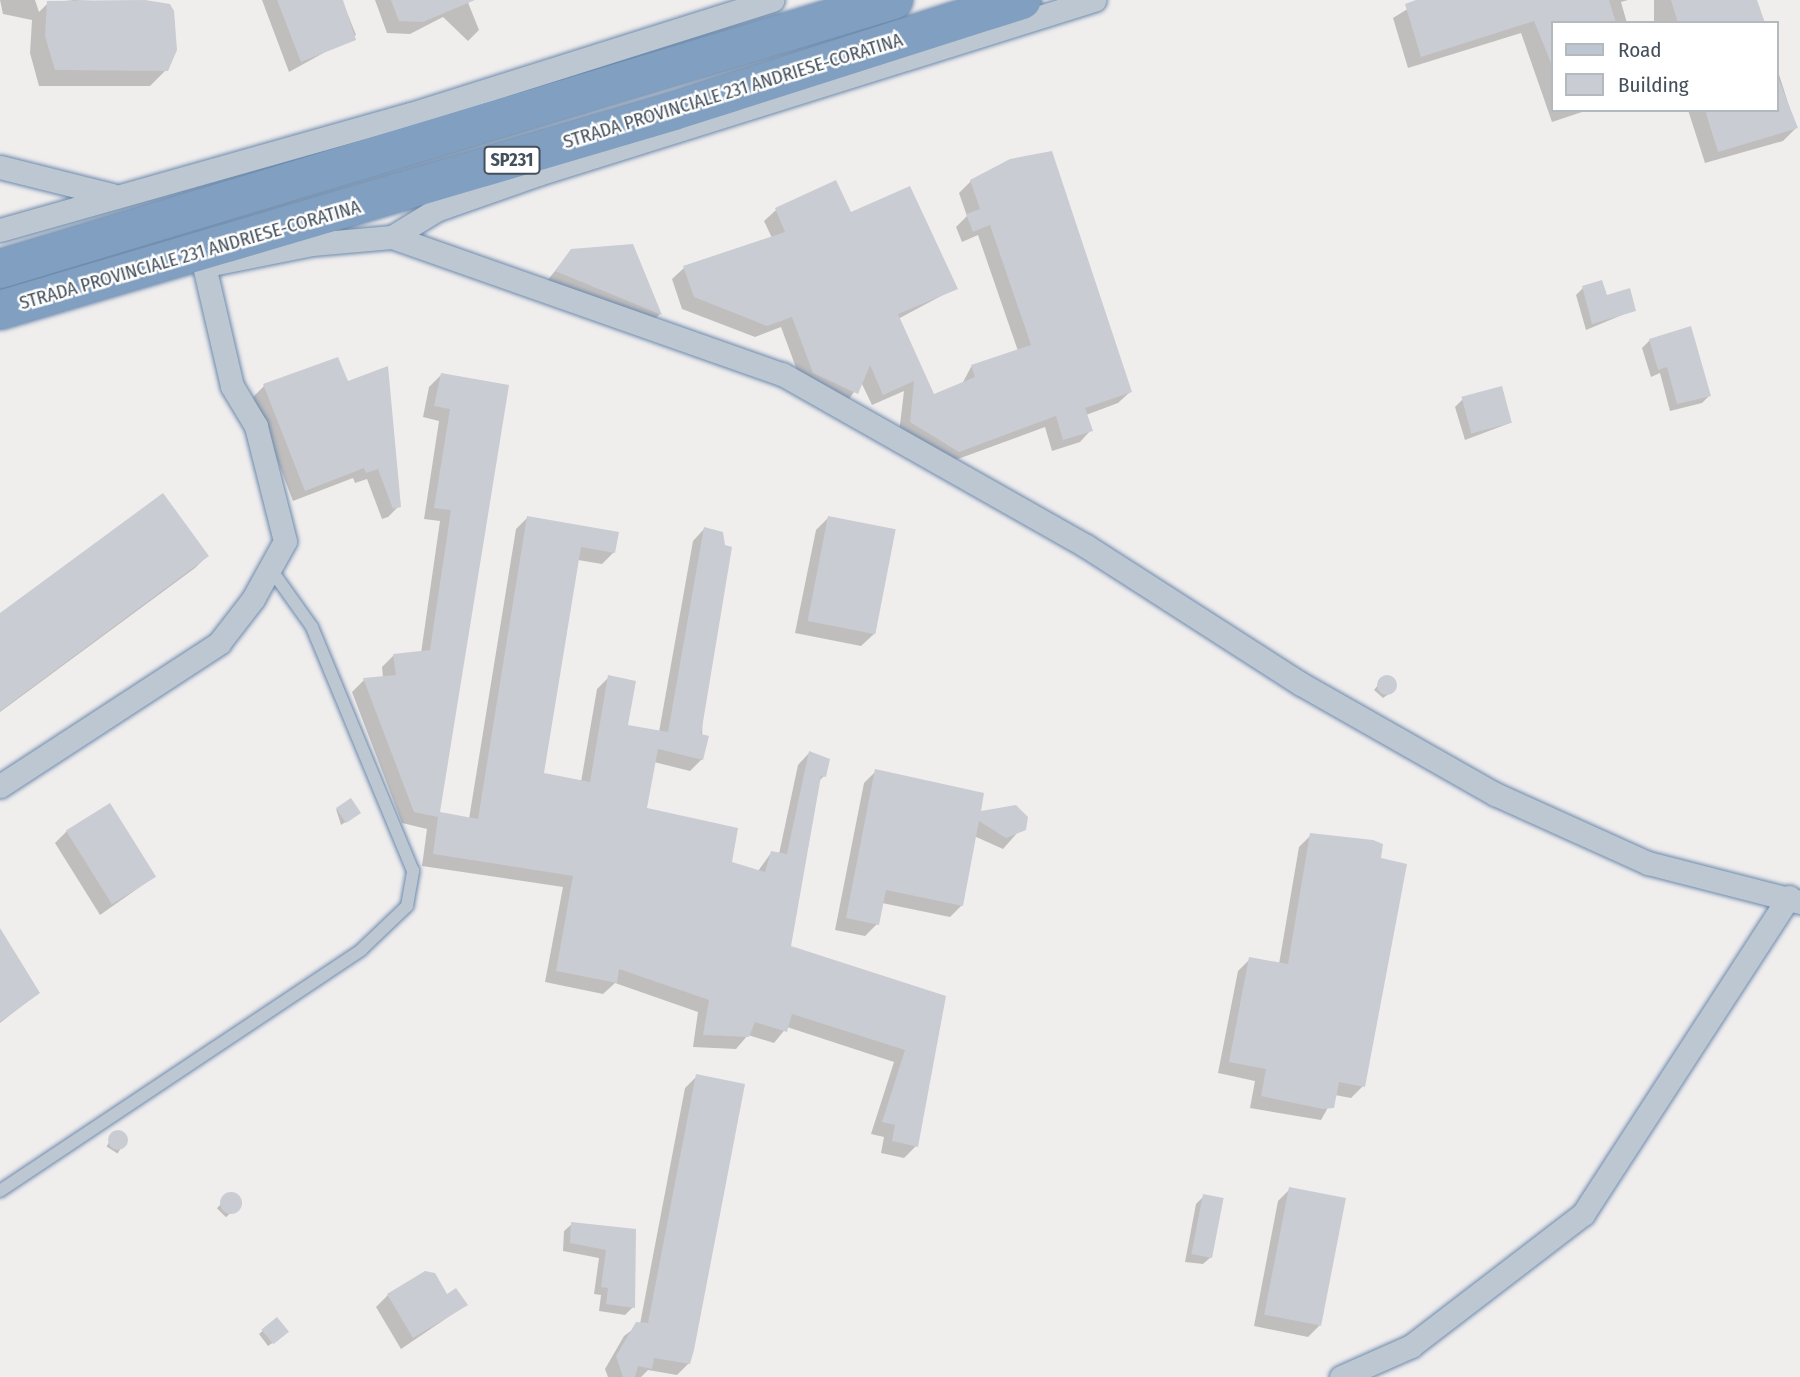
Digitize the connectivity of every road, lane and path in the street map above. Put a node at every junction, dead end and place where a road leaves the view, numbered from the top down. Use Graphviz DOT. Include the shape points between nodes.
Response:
graph roads {
  1 [pos="772,0"];
  2 [pos="893,0"];
  3 [pos="1022,0"];
  4 [pos="1094,0"];
  5 [pos="0,167"];
  6 [pos="112,195"];
  7 [pos="0,230"];
  8 [pos="392,237"];
  9 [pos="204,266"];
  10 [pos="0,269"];
  11 [pos="18,305"];
  12 [pos="270,568"];
  13 [pos="0,786"];
  14 [pos="1794,900"];
  15 [pos="0,1191"];
  16 [pos="1341,1377"];
  1 -- 6 [label="street" via="411,114"];
  2 -- 10 [label="highway, STRADA PROVINCIALE 231 ANDRIESE-CORATINA / SP231"];
  3 -- 11 [label="highway, STRADA PROVINCIALE 231 ANDRIESE-CORATINA / SP231" via="648,119"];
  4 -- 8 [label="street" via="538,174 436,210"];
  5 -- 6 [label="street"];
  6 -- 7 [label="street"];
  8 -- 9 [label="street" via="312,244"];
  8 -- 14 [label="street" via="782,374 1086,546 1301,684 1495,794 1648,863"];
  9 -- 11 [label="street"];
  9 -- 12 [label="street" via="232,386 256,426 273,477 285,541"];
  12 -- 13 [label="street" via="219,643"];
  12 -- 15 [label="lane" via="313,627 408,858 413,871 407,906 361,950"];
  14 -- 16 [label="street" via="1583,1214 1411,1346"];
}
